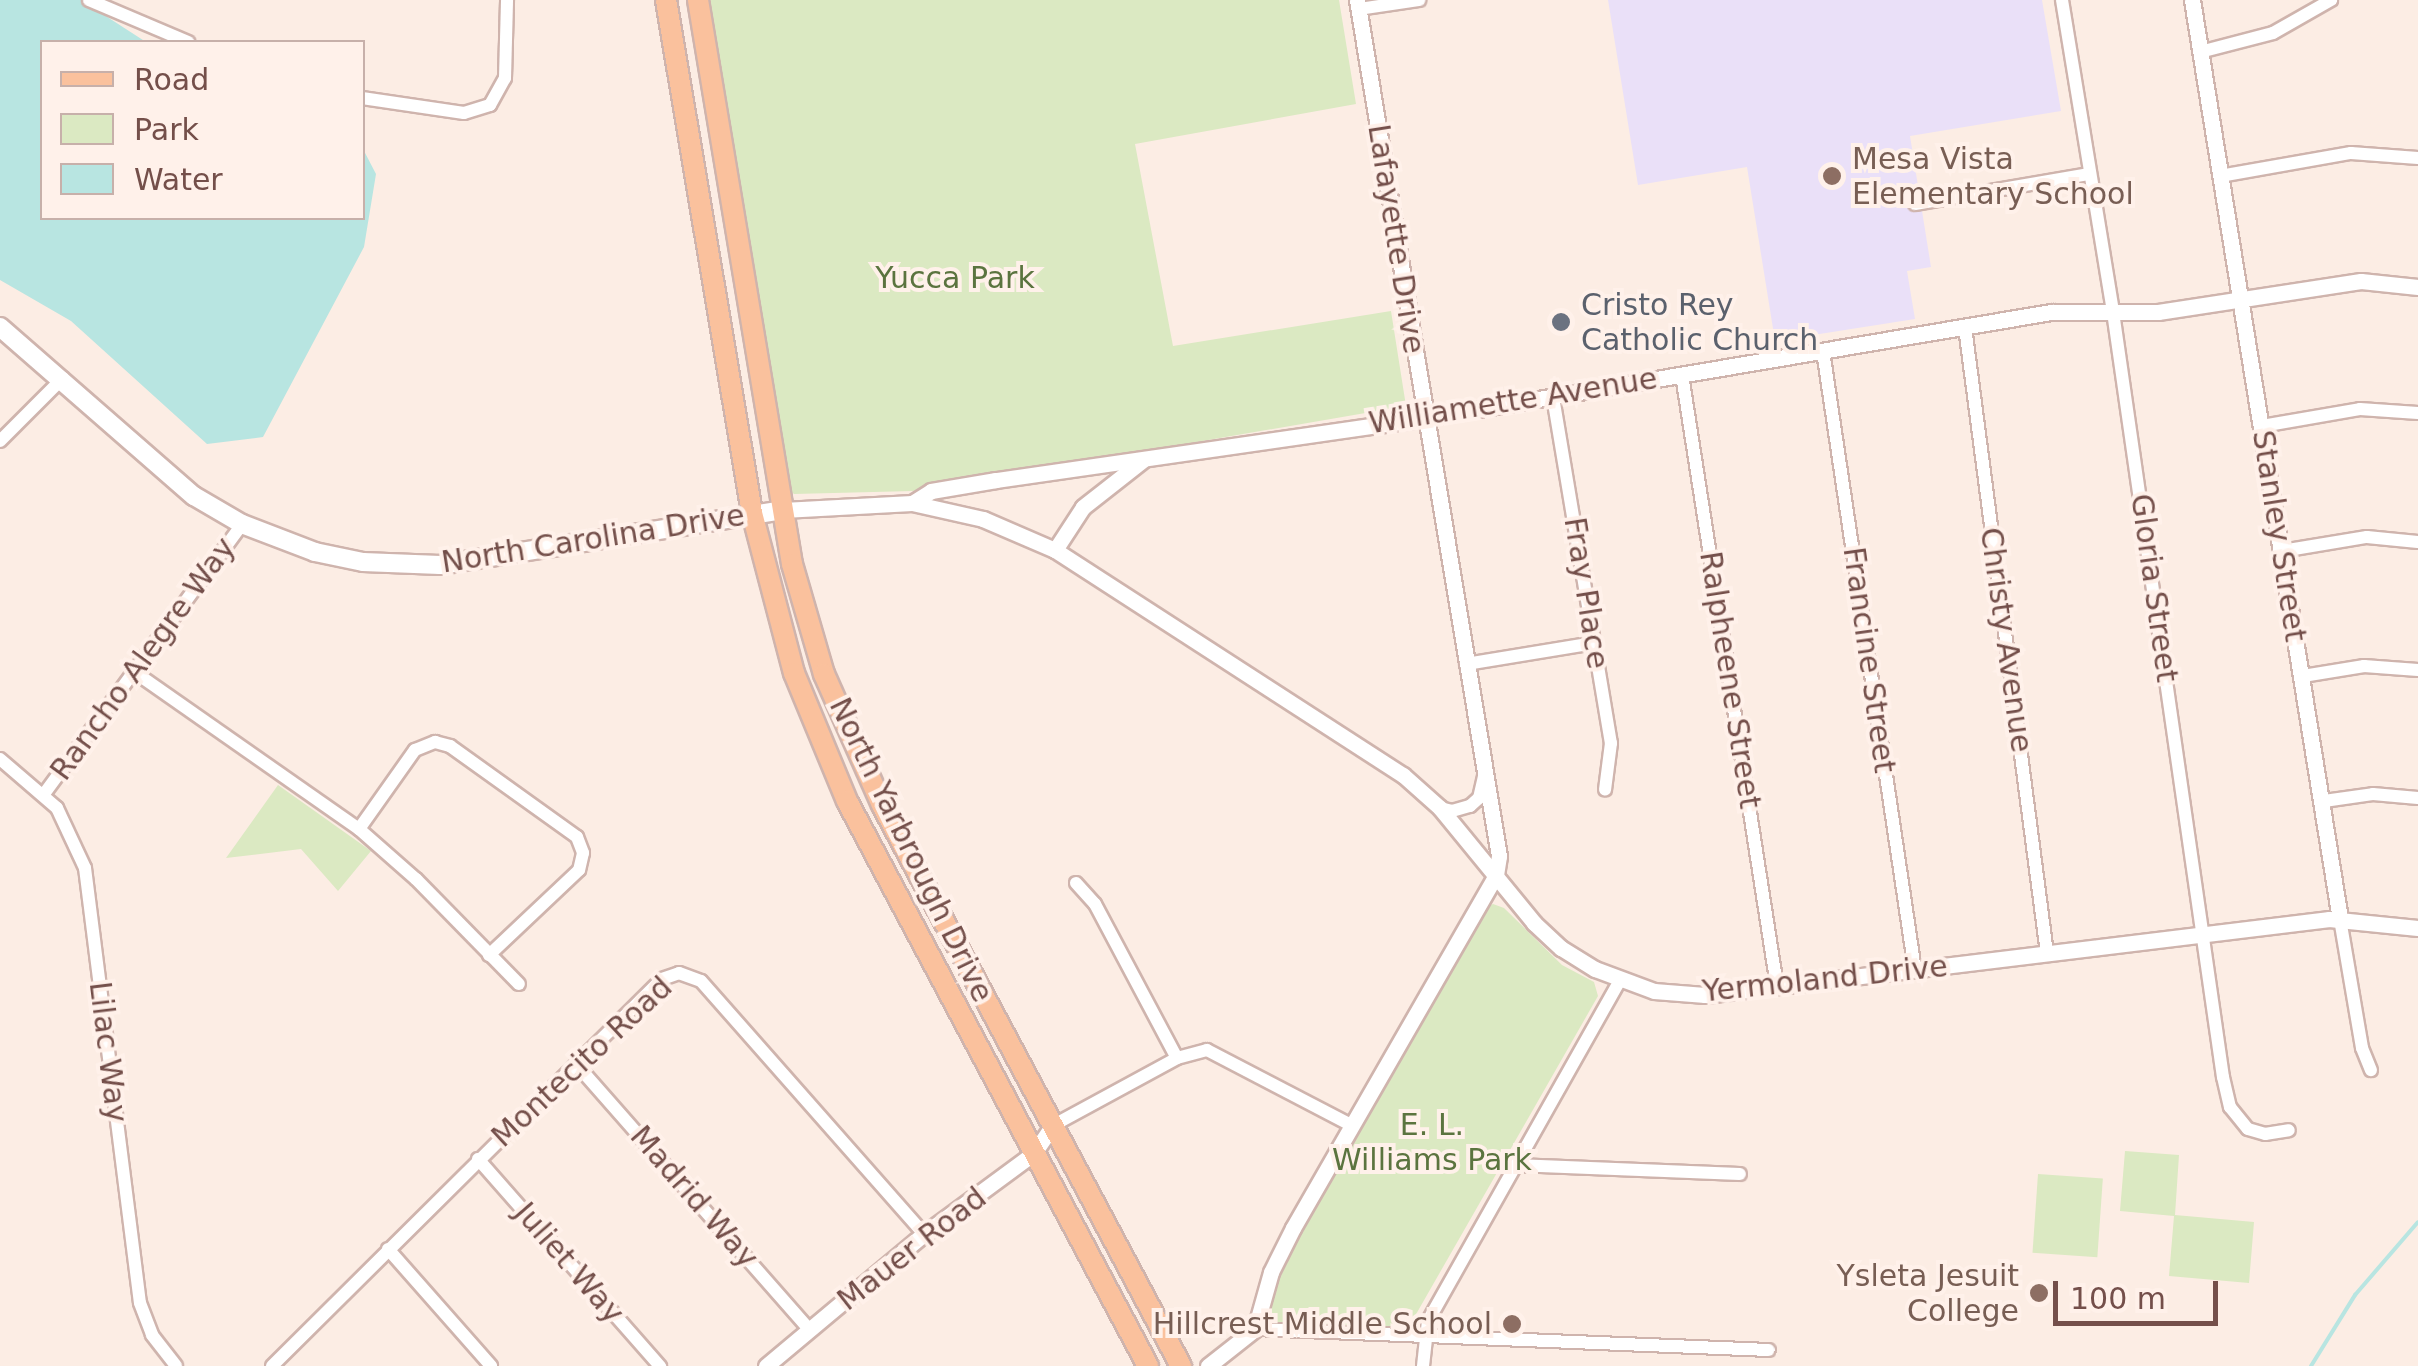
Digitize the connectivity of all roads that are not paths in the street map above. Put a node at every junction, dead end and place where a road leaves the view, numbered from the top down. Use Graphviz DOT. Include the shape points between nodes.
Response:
graph roads {
  1 [pos="90,0"];
  2 [pos="507,0"];
  3 [pos="666,0"];
  4 [pos="698,0"];
  5 [pos="1418,0"];
  6 [pos="2062,0"];
  7 [pos="2192,0"];
  8 [pos="2332,0"];
  9 [pos="1358,5"];
  10 [pos="183,40"];
  11 [pos="2200,52"];
  12 [pos="365,98"];
  13 [pos="715,105"];
  14 [pos="685,110"];
  15 [pos="2418,158"];
  16 [pos="2089,174"];
  17 [pos="2220,176"];
  18 [pos="1915,204"];
  19 [pos="2418,286"];
  20 [pos="2240,300"];
  21 [pos="2113,312"];
  22 [pos="0,327"];
  23 [pos="1964,327"];
  24 [pos="1823,351"];
  25 [pos="1682,375"];
  26 [pos="63,378"];
  27 [pos="1553,397"];
  28 [pos="2418,413"];
  29 [pos="1426,418"];
  30 [pos="2262,426"];
  31 [pos="0,441"];
  32 [pos="1143,460"];
  33 [pos="912,503"];
  34 [pos="783,510"];
  35 [pos="752,514"];
  36 [pos="242,524"];
  37 [pos="2418,542"];
  38 [pos="1055,550"];
  39 [pos="2282,551"];
  40 [pos="1594,643"];
  41 [pos="1466,664"];
  42 [pos="2418,670"];
  43 [pos="136,673"];
  44 [pos="2302,676"];
  45 [pos="832,692"];
  46 [pos="805,703"];
  47 [pos="0,759"];
  48 [pos="1484,774"];
  49 [pos="1606,790"];
  50 [pos="44,794"];
  51 [pos="2418,798"];
  52 [pos="2324,800"];
  53 [pos="1440,808"];
  54 [pos="359,829"];
  55 [pos="1496,876"];
  56 [pos="1076,882"];
  57 [pos="2340,919"];
  58 [pos="2418,928"];
  59 [pos="2206,934"];
  60 [pos="2047,953"];
  61 [pos="489,954"];
  62 [pos="1915,970"];
  63 [pos="1620,980"];
  64 [pos="519,984"];
  65 [pos="1777,986"];
  66 [pos="1178,1058"];
  67 [pos="576,1065"];
  68 [pos="2372,1070"];
  69 [pos="1351,1125"];
  70 [pos="1052,1126"];
  71 [pos="2290,1130"];
  72 [pos="1034,1153"];
  73 [pos="478,1159"];
  74 [pos="1516,1165"];
  75 [pos="1740,1174"];
  76 [pos="924,1234"];
  77 [pos="388,1249"];
  78 [pos="1255,1329"];
  79 [pos="810,1330"];
  80 [pos="1423,1338"];
  81 [pos="1769,1350"];
  82 [pos="176,1366"];
  83 [pos="272,1366"];
  84 [pos="491,1366"];
  85 [pos="660,1366"];
  86 [pos="766,1366"];
  87 [pos="1148,1366"];
  88 [pos="1181,1366"];
  89 [pos="1208,1366"];
  90 [pos="1422,1366"];
  1 -- 10 [label="street"];
  2 -- 12 [label="street" via="505,78 490,105 464,113"];
  3 -- 14 [label="main road, North Yarbrough Drive"];
  4 -- 13 [label="main road, North Yarbrough Drive"];
  5 -- 9 [label="street"];
  6 -- 16 [label="street, Gloria Street"];
  7 -- 11 [label="street, Stanley Street"];
  8 -- 11 [label="street" via="2273,34"];
  9 -- 29 [label="street, Lafayette Drive"];
  11 -- 17 [label="street, Stanley Street"];
  13 -- 14 [label="main road"];
  13 -- 34 [label="main road, North Yarbrough Drive"];
  14 -- 35 [label="main road, North Yarbrough Drive"];
  15 -- 17 [label="street" via="2351,154"];
  16 -- 18 [label="street"];
  16 -- 21 [label="street, Gloria Street"];
  17 -- 20 [label="street, Stanley Street"];
  19 -- 20 [label="street, Williamette Avenue" via="2361,281"];
  20 -- 21 [label="street, Williamette Avenue"];
  20 -- 30 [label="street, Stanley Street"];
  21 -- 23 [label="street, Williamette Avenue" via="2051,312"];
  21 -- 59 [label="street, Gloria Street"];
  22 -- 26 [label="main road, North Carolina Drive"];
  23 -- 24 [label="street, Williamette Avenue"];
  23 -- 60 [label="street, Christy Avenue"];
  24 -- 25 [label="street, Williamette Avenue"];
  24 -- 62 [label="street, Francine Street"];
  25 -- 27 [label="street, Williamette Avenue"];
  25 -- 65 [label="street, Ralpheene Street"];
  26 -- 31 [label="street"];
  26 -- 36 [label="main road, North Carolina Drive" via="168,476"];
  27 -- 29 [label="street, Williamette Avenue"];
  27 -- 40 [label="street, Fray Place"];
  28 -- 30 [label="street" via="2360,409"];
  29 -- 32 [label="street, Williamette Avenue"];
  29 -- 41 [label="street, Lafayette Drive"];
  30 -- 39 [label="street, Stanley Street"];
  32 -- 33 [label="street, Williamette Avenue" via="931,491"];
  32 -- 38 [label="street, Williamette Avenue" via="1097,494"];
  33 -- 34 [label="street, Williamette Avenue"];
  33 -- 38 [label="street, Yermoland Drive" via="983,519"];
  34 -- 35 [label="main road, North Carolina Drive"];
  34 -- 45 [label="main road, North Yarbrough Drive" via="799,594"];
  35 -- 36 [label="main road, North Carolina Drive" via="440,565 328,555"];
  35 -- 46 [label="main road, North Yarbrough Drive"];
  36 -- 43 [label="street, Rancho Alegre Way"];
  37 -- 39 [label="street" via="2367,537"];
  38 -- 53 [label="street, Yermoland Drive" via="1369,750"];
  39 -- 44 [label="street, Stanley Street"];
  40 -- 41 [label="street"];
  40 -- 49 [label="street, Fray Place" via="1611,743"];
  41 -- 48 [label="street, Lafayette Drive"];
  42 -- 44 [label="street" via="2364,666"];
  43 -- 50 [label="street, Rancho Alegre Way"];
  43 -- 54 [label="street"];
  44 -- 52 [label="street, Stanley Street"];
  45 -- 46 [label="main road"];
  45 -- 70 [label="main road, North Yarbrough Drive" via="882,805"];
  46 -- 72 [label="main road, North Yarbrough Drive" via="846,801"];
  47 -- 50 [label="street, Lilac Way"];
  48 -- 53 [label="street" via="1479,798 1470,806"];
  48 -- 55 [label="street, Lafayette Drive" via="1500,856"];
  50 -- 82 [label="street, Lilac Way" via="67,823 84,868 140,1303 152,1335"];
  51 -- 52 [label="street"];
  52 -- 57 [label="street, Stanley Street"];
  53 -- 55 [label="street, Yermoland Drive"];
  54 -- 61 [label="street"];
  54 -- 61 [label="street" via="414,750 435,742 573,833 584,853 579,870"];
  55 -- 63 [label="street, Yermoland Drive" via="1561,948"];
  55 -- 69 [label="street"];
  56 -- 66 [label="street" via="1095,904"];
  57 -- 58 [label="street, Yermoland Drive"];
  57 -- 59 [label="street, Yermoland Drive"];
  57 -- 68 [label="street, Stanley Street" via="2362,1048"];
  59 -- 60 [label="street, Yermoland Drive"];
  59 -- 71 [label="street, Gloria Street" via="2230,1106 2257,1134"];
  60 -- 62 [label="street, Yermoland Drive"];
  61 -- 64 [label="street"];
  62 -- 65 [label="street, Yermoland Drive"];
  63 -- 65 [label="street, Yermoland Drive" via="1705,996"];
  63 -- 74 [label="street"];
  66 -- 69 [label="street" via="1218,1053"];
  66 -- 70 [label="street"];
  67 -- 73 [label="street, Montecito Road"];
  67 -- 76 [label="street, Montecito Road" via="662,979 693,976"];
  67 -- 79 [label="street, Madrid Way"];
  69 -- 78 [label="street" via="1271,1272"];
  70 -- 72 [label="street, Mauer Road"];
  70 -- 88 [label="main road, North Yarbrough Drive"];
  72 -- 76 [label="street, Mauer Road"];
  72 -- 87 [label="main road, North Yarbrough Drive"];
  73 -- 77 [label="street, Montecito Road"];
  73 -- 85 [label="street, Juliet Way"];
  74 -- 75 [label="street"];
  74 -- 80 [label="street"];
  76 -- 79 [label="street, Mauer Road"];
  77 -- 83 [label="street, Montecito Road"];
  77 -- 84 [label="street"];
  78 -- 80 [label="street"];
  78 -- 89 [label="street"];
  79 -- 86 [label="street, Mauer Road"];
  80 -- 81 [label="street"];
  80 -- 90 [label="street"];
}
